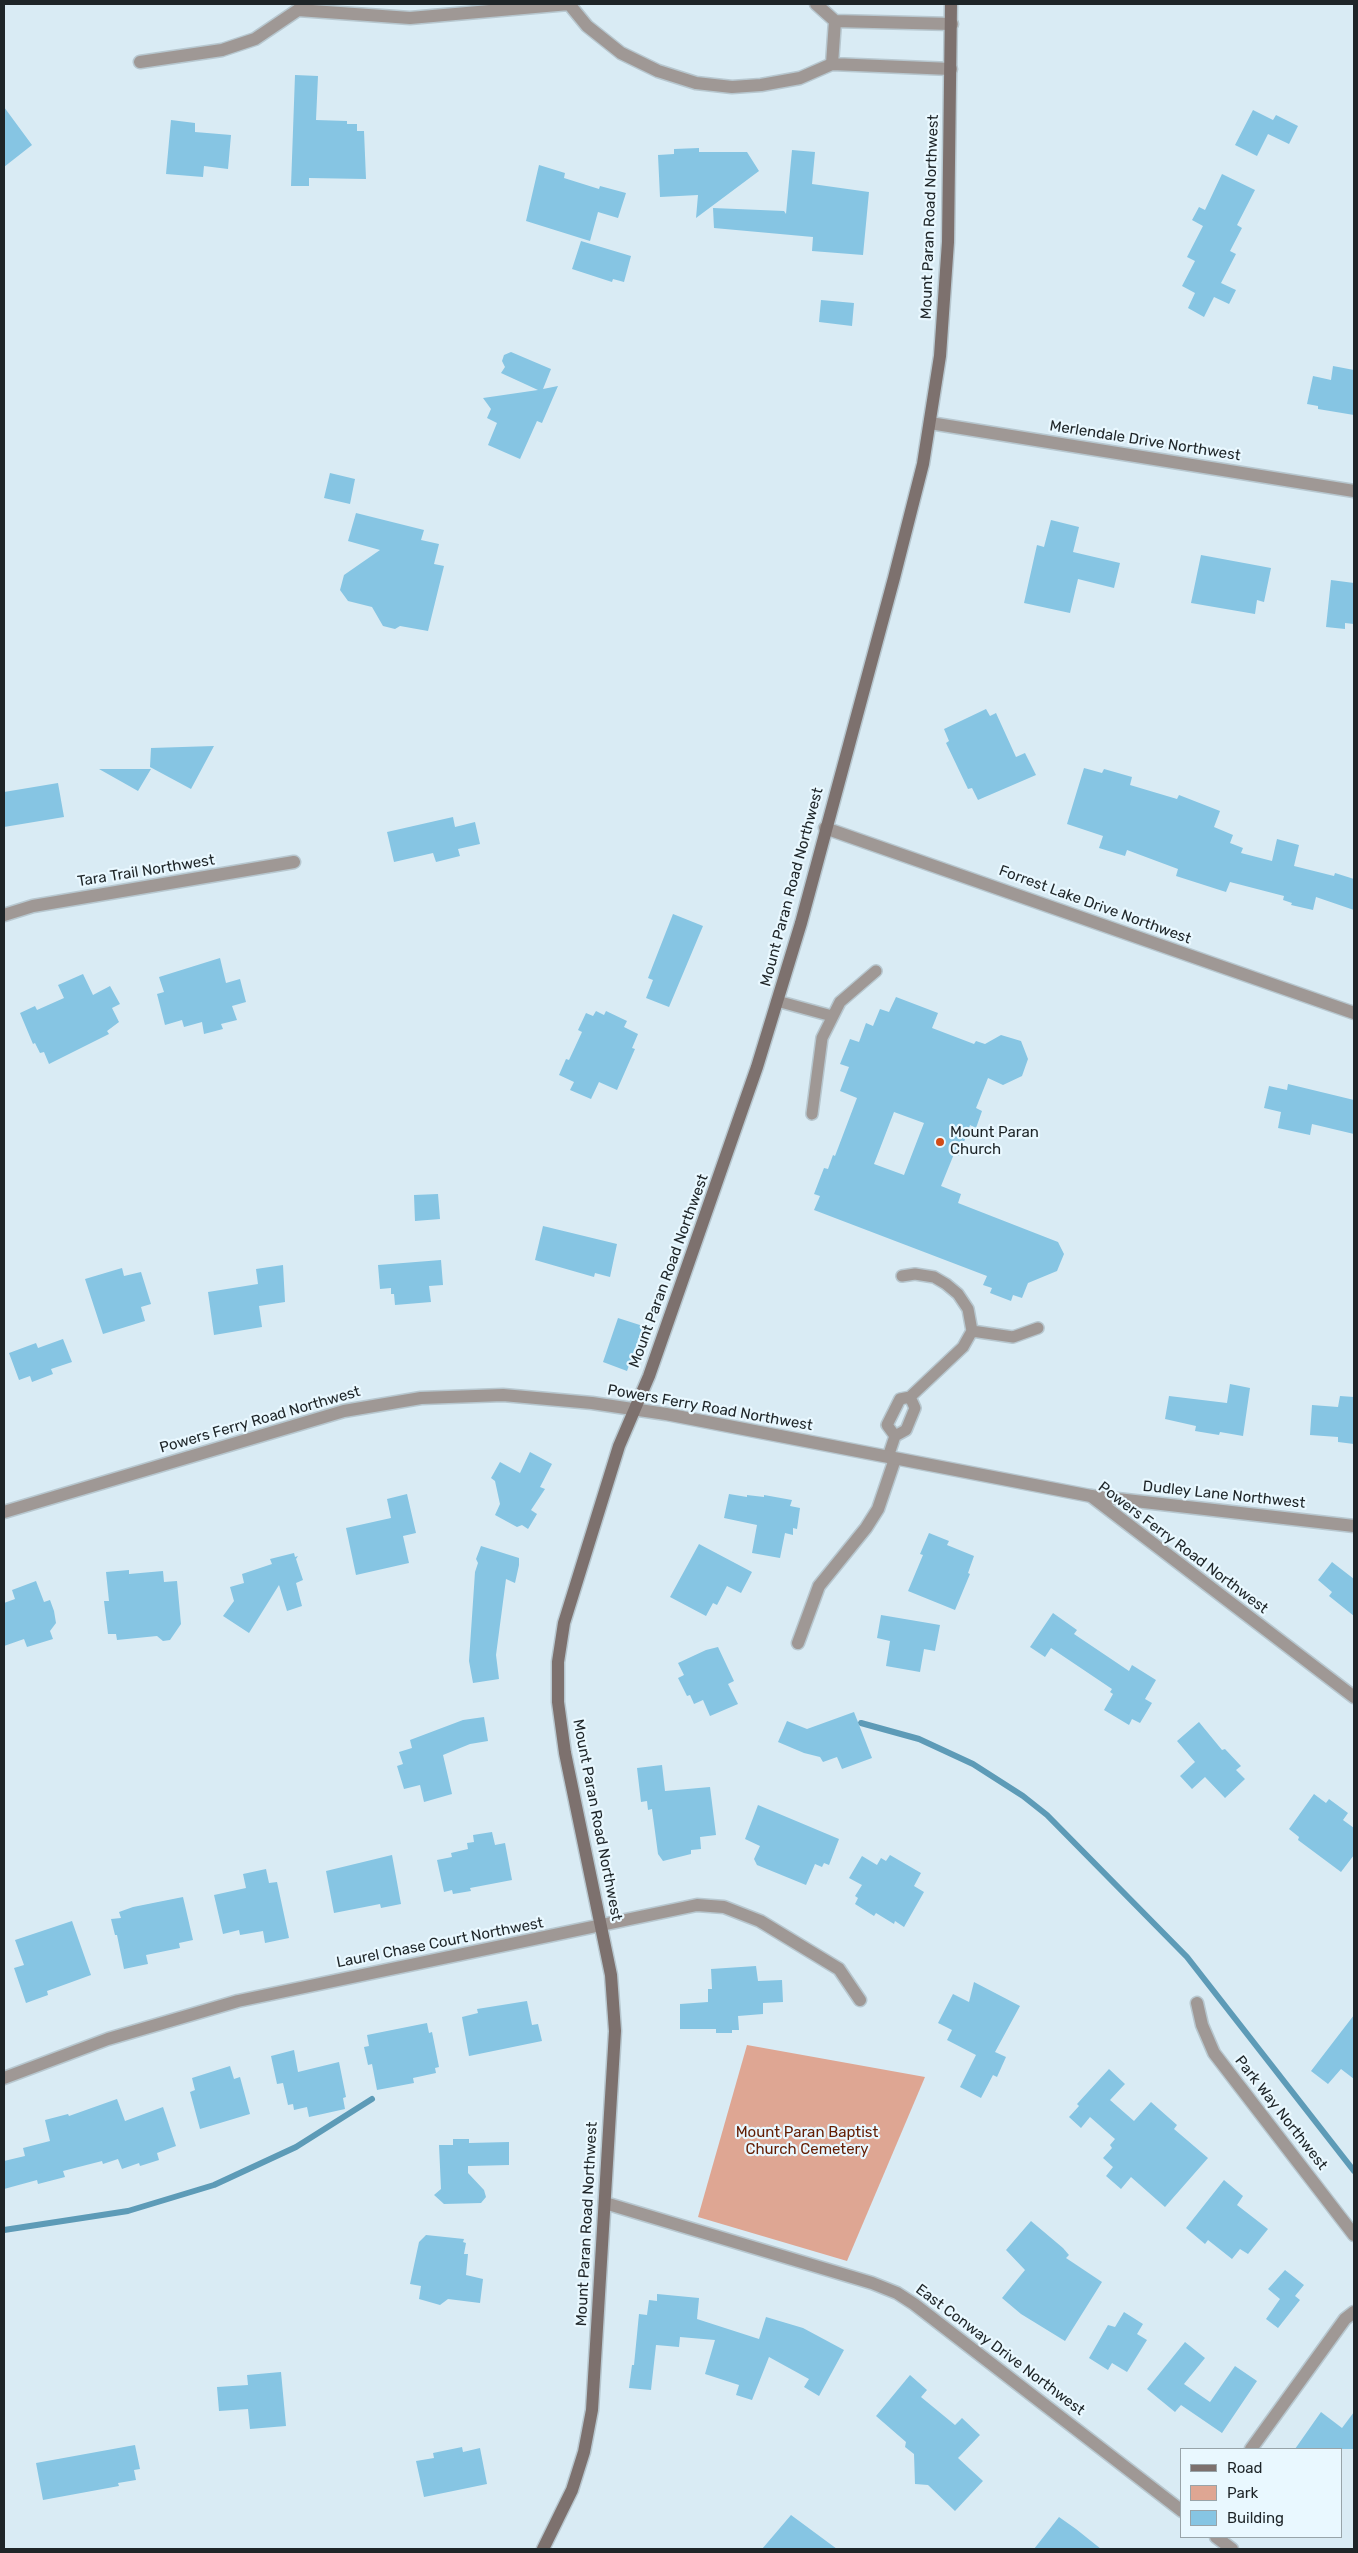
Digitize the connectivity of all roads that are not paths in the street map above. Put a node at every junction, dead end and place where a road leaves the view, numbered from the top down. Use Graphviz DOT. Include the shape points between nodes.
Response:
graph roads {
  1 [pos="569,4"];
  2 [pos="816,4"];
  3 [pos="951,4"];
  4 [pos="835,21"];
  5 [pos="952,24"];
  6 [pos="140,62"];
  7 [pos="832,64"];
  8 [pos="951,69"];
  9 [pos="930,423"];
  10 [pos="1354,491"];
  11 [pos="825,828"];
  12 [pos="294,862"];
  13 [pos="4,915"];
  14 [pos="876,971"];
  15 [pos="777,1001"];
  16 [pos="1354,1013"];
  17 [pos="832,1016"];
  18 [pos="812,1114"];
  19 [pos="902,1276"];
  20 [pos="1038,1328"];
  21 [pos="972,1331"];
  22 [pos="910,1398"];
  23 [pos="635,1409"];
  24 [pos="895,1436"];
  25 [pos="892,1458"];
  26 [pos="1090,1496"];
  27 [pos="4,1512"];
  28 [pos="1354,1526"];
  29 [pos="798,1643"];
  30 [pos="1354,1697"];
  31 [pos="601,1927"];
  32 [pos="860,2000"];
  33 [pos="1197,2003"];
  34 [pos="4,2078"];
  35 [pos="605,2203"];
  36 [pos="1354,2234"];
  37 [pos="1354,2312"];
  38 [pos="1252,2448"];
  39 [pos="1180,2508"];
  40 [pos="1217,2538"];
  41 [pos="543,2549"];
  42 [pos="1232,2549"];
  1 -- 6 [label="street" via="410,18 298,10 255,39 222,50"];
  1 -- 7 [label="street" via="587,26 622,53 658,71 696,83 732,87 761,85 800,78"];
  2 -- 4 [label="street"];
  3 -- 5 [label="main road, Mount Paran Road Northwest"];
  4 -- 5 [label="street"];
  4 -- 7 [label="street"];
  5 -- 8 [label="main road, Mount Paran Road Northwest"];
  7 -- 8 [label="street"];
  8 -- 9 [label="main road, Mount Paran Road Northwest" via="948,242 940,356"];
  9 -- 10 [label="street, Merlendale Drive Northwest"];
  9 -- 11 [label="main road, Mount Paran Road Northwest" via="894,578"];
  11 -- 15 [label="main road, Mount Paran Road Northwest"];
  11 -- 16 [label="street, Forrest Lake Drive Northwest"];
  12 -- 13 [label="street, Tara Trail Northwest" via="33,906"];
  14 -- 17 [label="lane" via="840,1002"];
  15 -- 17 [label="lane"];
  15 -- 23 [label="main road, Mount Paran Road Northwest" via="708,1210"];
  17 -- 18 [label="lane" via="822,1038"];
  19 -- 21 [label="lane" via="934,1277 946,1284 968,1309"];
  20 -- 21 [label="lane" via="1013,1337"];
  21 -- 22 [label="lane" via="963,1347"];
  22 -- 24 [label="lane" via="916,1408 906,1430"];
  22 -- 24 [label="lane" via="900,1399 888,1425"];
  23 -- 25 [label="street, Powers Ferry Road Northwest"];
  23 -- 27 [label="street, Powers Ferry Road Northwest" via="502,1395 421,1398 344,1410"];
  23 -- 31 [label="main road, Mount Paran Road Northwest" via="619,1446 574,1585 558,1662 558,1702 564,1753"];
  24 -- 25 [label="lane"];
  25 -- 26 [label="street, Powers Ferry Road Northwest"];
  25 -- 29 [label="street" via="878,1509 819,1586"];
  26 -- 28 [label="street, Dudley Lane Northwest"];
  26 -- 30 [label="street, Powers Ferry Road Northwest"];
  31 -- 32 [label="street, Laurel Chase Court Northwest" via="697,1906 732,1910 760,1921 839,1969"];
  31 -- 34 [label="street, Laurel Chase Court Northwest" via="238,2001 108,2039"];
  31 -- 35 [label="main road, Mount Paran Road Northwest" via="611,1975 615,2032"];
  33 -- 36 [label="street, Park Way Northwest" via="1214,2053"];
  35 -- 39 [label="street, East Conway Drive Northwest" via="897,2293"];
  35 -- 41 [label="main road, Mount Paran Road Northwest" via="592,2410 572,2490"];
  37 -- 38 [label="street" via="1345,2319"];
  40 -- 42 [label="street"];
}
